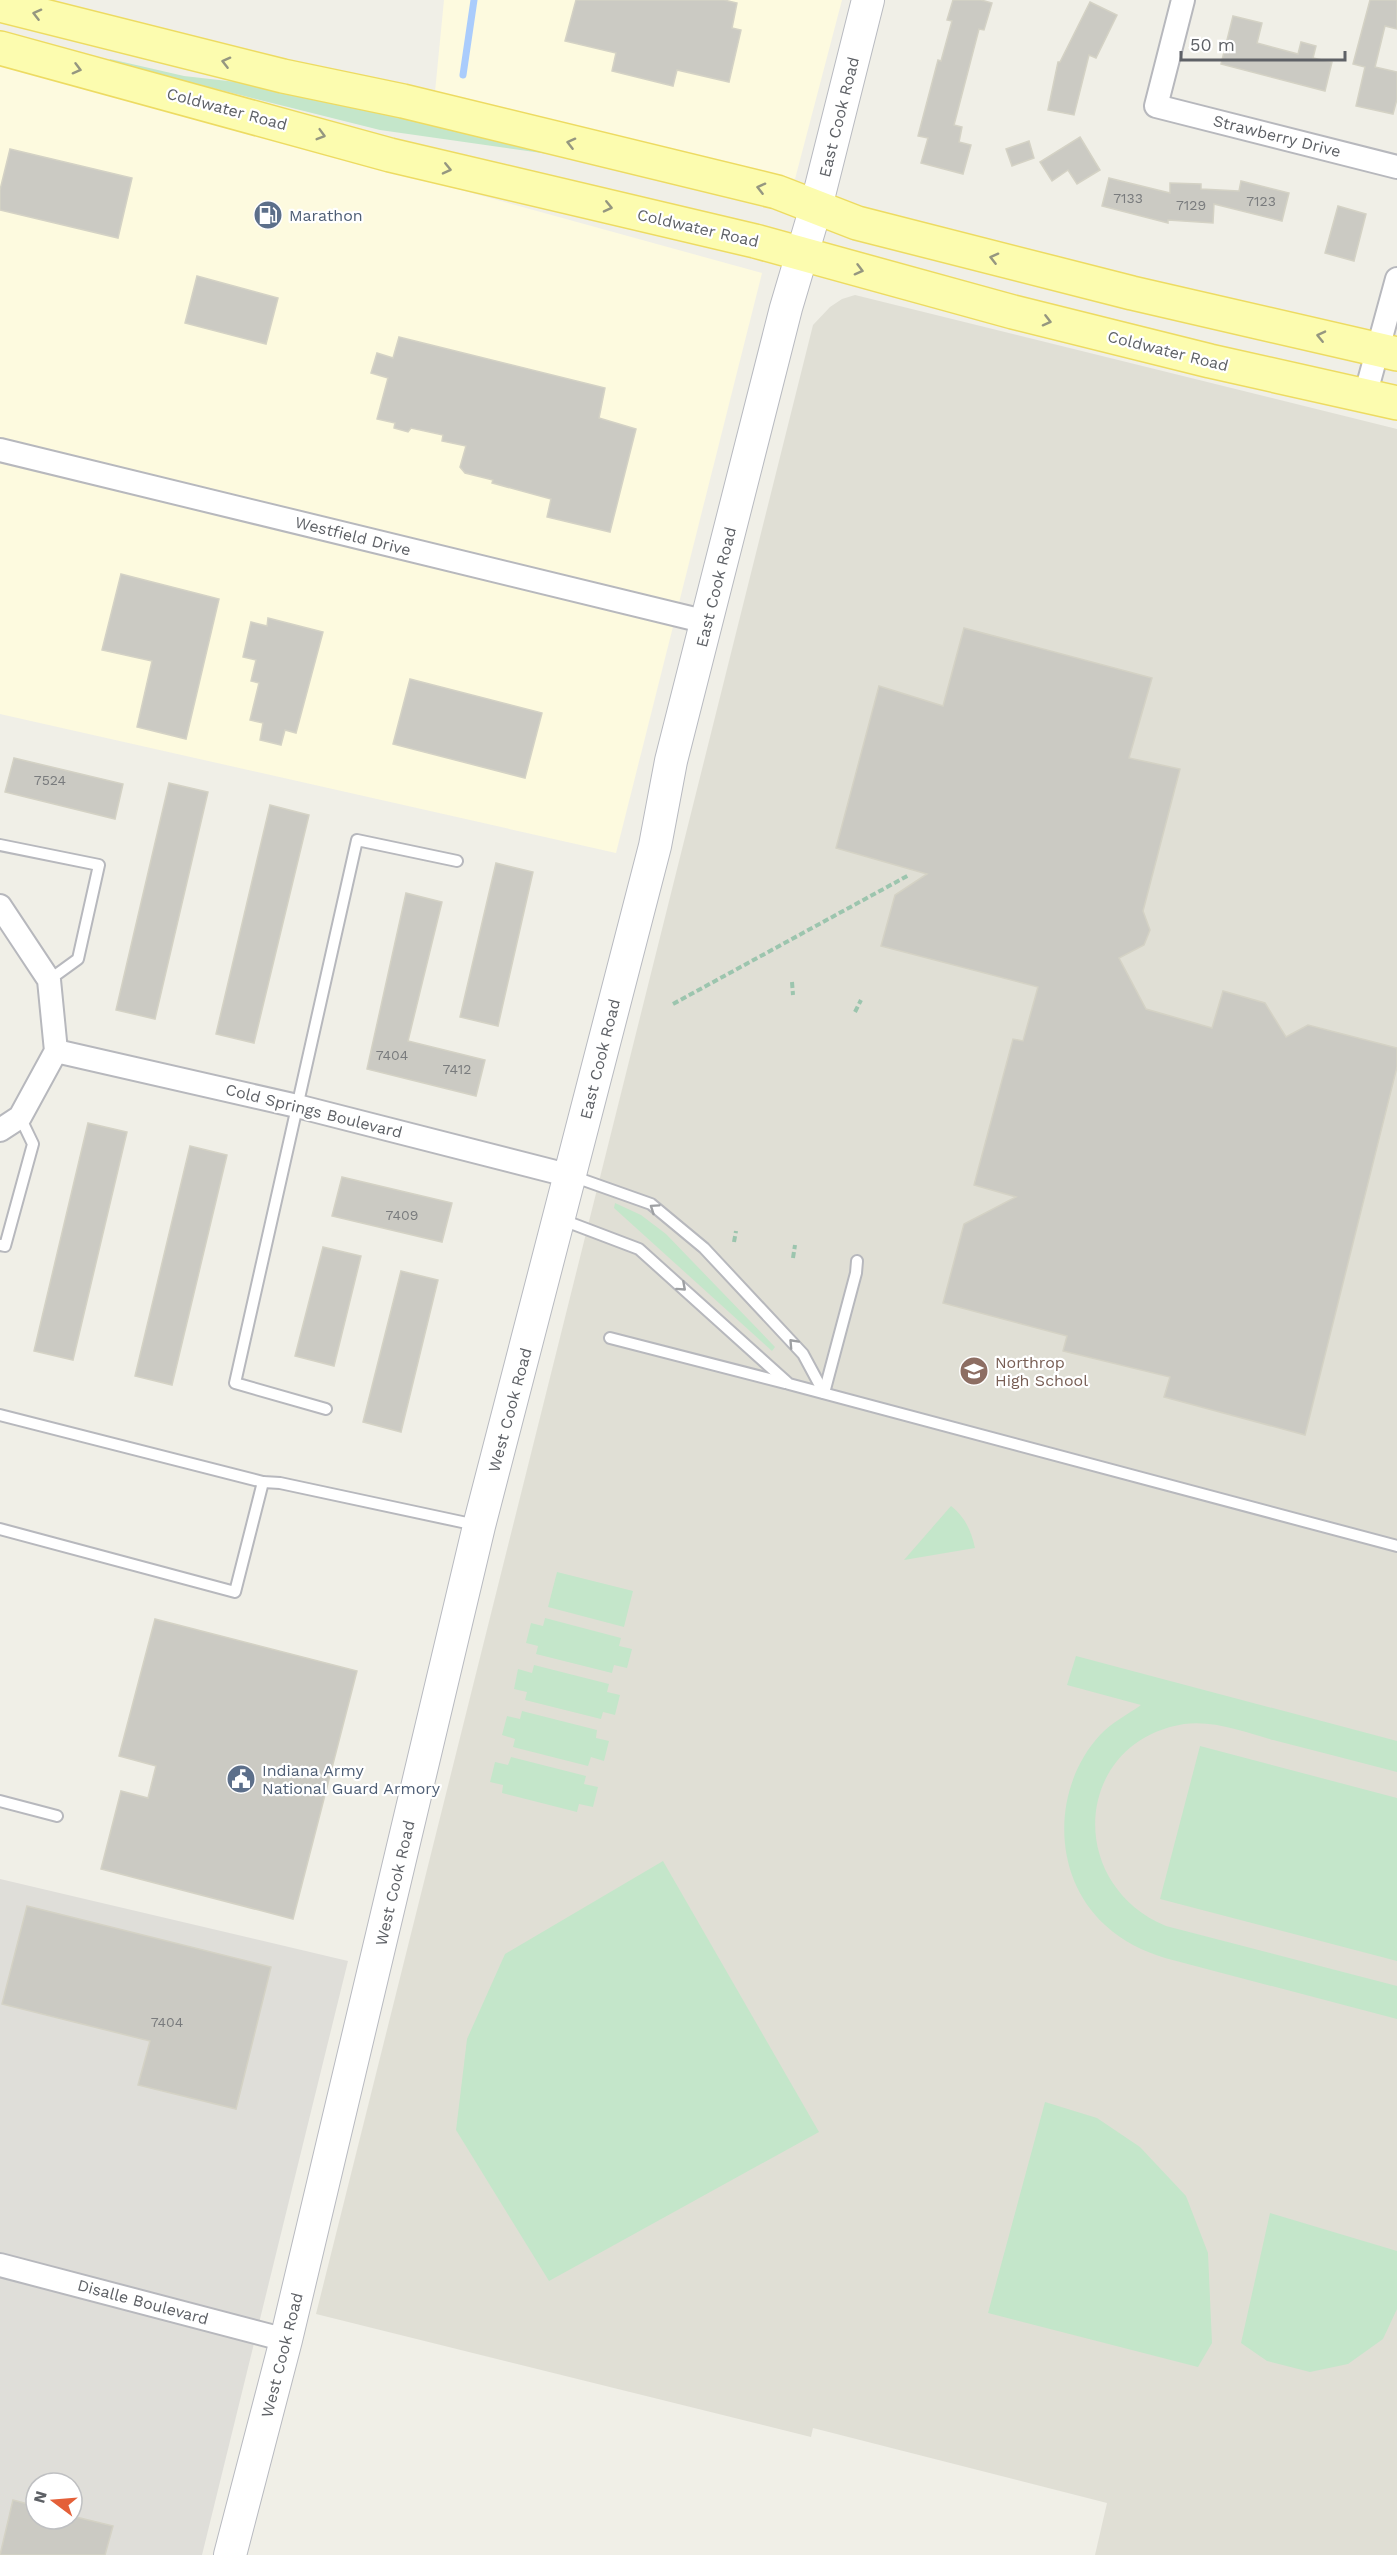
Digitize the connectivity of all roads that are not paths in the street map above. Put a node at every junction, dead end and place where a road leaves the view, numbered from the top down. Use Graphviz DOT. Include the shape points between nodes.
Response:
graph roads {
  1 [pos="868,0"];
  2 [pos="1183,0"];
  3 [pos="0,5"];
  4 [pos="0,48"];
  5 [pos="1397,166"];
  6 [pos="816,207"];
  7 [pos="802,254"];
  8 [pos="1397,279"];
  9 [pos="1387,351"];
  10 [pos="1365,396"];
  11 [pos="1397,403"];
  12 [pos="0,450"];
  13 [pos="707,622"];
  14 [pos="0,844"];
  15 [pos="458,861"];
  16 [pos="0,906"];
  17 [pos="49,980"];
  18 [pos="56,1051"];
  19 [pos="297,1106"];
  20 [pos="20,1117"];
  21 [pos="0,1130"];
  22 [pos="571,1176"];
  23 [pos="560,1219"];
  24 [pos="0,1245"];
  25 [pos="857,1260"];
  26 [pos="610,1338"];
  27 [pos="789,1384"];
  28 [pos="824,1393"];
  29 [pos="326,1409"];
  30 [pos="0,1415"];
  31 [pos="263,1482"];
  32 [pos="479,1526"];
  33 [pos="0,1529"];
  34 [pos="1397,1546"];
  35 [pos="0,1801"];
  36 [pos="57,1815"];
  37 [pos="0,2265"];
  38 [pos="286,2340"];
  39 [pos="230,2555"];
  1 -- 6 [label="main road, East Cook Road"];
  2 -- 5 [label="street, Strawberry Drive" via="1156,106"];
  6 -- 3 [label="main road, one-way" via="777,192"];
  4 -- 7 [label="main road, Coldwater Road, one-way" via="390,155"];
  6 -- 7 [label="main road, East Cook Road"];
  9 -- 6 [label="main road, one-way" via="1132,293 868,226"];
  7 -- 10 [label="main road, Coldwater Road, one-way" via="1013,312"];
  7 -- 13 [label="main road, East Cook Road"];
  8 -- 9 [label="street"];
  9 -- 10 [label="street"];
  10 -- 11 [label="main road, Coldwater Road"];
  12 -- 13 [label="street, Westfield Drive"];
  13 -- 22 [label="main road, East Cook Road"];
  14 -- 17 [label="lane" via="99,865 78,959"];
  15 -- 19 [label="lane" via="357,840"];
  16 -- 17 [label="street"];
  17 -- 18 [label="street"];
  18 -- 19 [label="street, Cold Springs Boulevard"];
  18 -- 20 [label="street"];
  19 -- 22 [label="street, Cold Springs Boulevard"];
  19 -- 29 [label="lane" via="235,1383"];
  20 -- 21 [label="street"];
  20 -- 24 [label="lane" via="33,1144 5,1246"];
  22 -- 23 [label="main road, West Cook Road"];
  28 -- 22 [label="lane, one-way" via="803,1354 704,1248 651,1204"];
  23 -- 27 [label="lane, one-way" via="639,1249"];
  23 -- 32 [label="main road, West Cook Road"];
  25 -- 28 [label="lane"];
  26 -- 27 [label="lane"];
  27 -- 28 [label="lane"];
  28 -- 34 [label="lane"];
  30 -- 31 [label="lane"];
  31 -- 32 [label="lane"];
  31 -- 33 [label="lane" via="235,1592"];
  32 -- 38 [label="main road, West Cook Road"];
  35 -- 36 [label="lane"];
  37 -- 38 [label="street, Disalle Boulevard"];
  38 -- 39 [label="main road, West Cook Road"];
}
